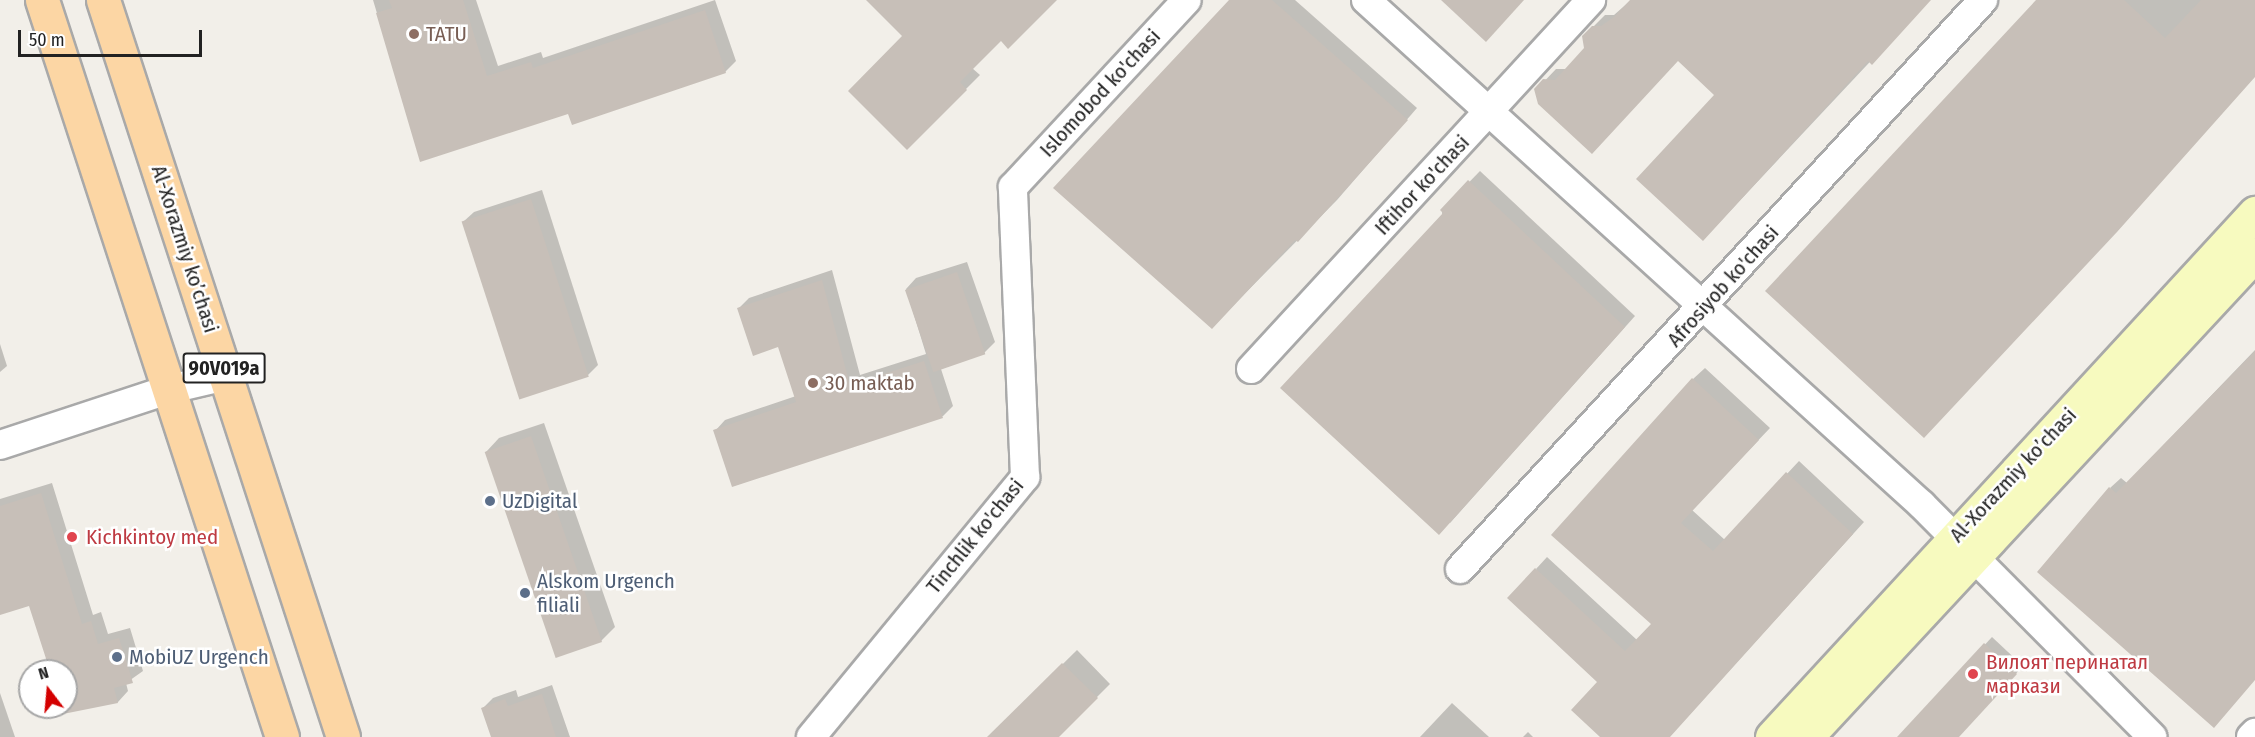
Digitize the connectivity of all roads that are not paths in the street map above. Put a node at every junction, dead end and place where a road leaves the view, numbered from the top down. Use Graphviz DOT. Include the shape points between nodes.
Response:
graph roads {
  1 [pos="42,0"];
  2 [pos="103,0"];
  3 [pos="1187,0"];
  4 [pos="1366,0"];
  5 [pos="1591,0"];
  6 [pos="1983,0"];
  7 [pos="1489,112"];
  8 [pos="1014,187"];
  9 [pos="2255,213"];
  10 [pos="2255,254"];
  11 [pos="1703,308"];
  12 [pos="1251,369"];
  13 [pos="226,376"];
  14 [pos="170,389"];
  15 [pos="0,445"];
  16 [pos="1962,548"];
  17 [pos="1460,569"];
  18 [pos="2255,733"];
  19 [pos="282,737"];
  20 [pos="344,737"];
  21 [pos="811,737"];
  22 [pos="1772,737"];
  23 [pos="1806,737"];
  24 [pos="2152,737"];
  25 [pos="2251,737"];
  1 -- 14 [label="main road, 90V019a"];
  2 -- 13 [label="main road, Al-Xorazmiy ko’chasi / 90V019a"];
  3 -- 8 [label="street, Islomobod ko'chasi"];
  4 -- 7 [label="street"];
  5 -- 7 [label="street, Iftihor ko'chasi"];
  6 -- 11 [label="street, Afrosiyob ko'chasi"];
  7 -- 11 [label="street"];
  7 -- 12 [label="street, Iftihor ko'chasi"];
  8 -- 21 [label="street, Tinchlik ko'chasi" via="1025,477"];
  9 -- 16 [label="main road, Al-Xorazmiy ko’chasi"];
  10 -- 16 [label="main road, Al-Xorazmiy ko’chasi"];
  11 -- 16 [label="street" via="1922,505"];
  11 -- 17 [label="street, Afrosiyob ko'chasi"];
  13 -- 14 [label="street"];
  13 -- 20 [label="main road, Al-Xorazmiy ko’chasi / 90V019a"];
  14 -- 15 [label="street"];
  14 -- 19 [label="main road, 90V019a"];
  16 -- 22 [label="main road, Al-Xorazmiy ko’chasi"];
  16 -- 23 [label="main road, Al-Xorazmiy ko’chasi"];
  16 -- 24 [label="street"];
  18 -- 25 [label="street"];
}
